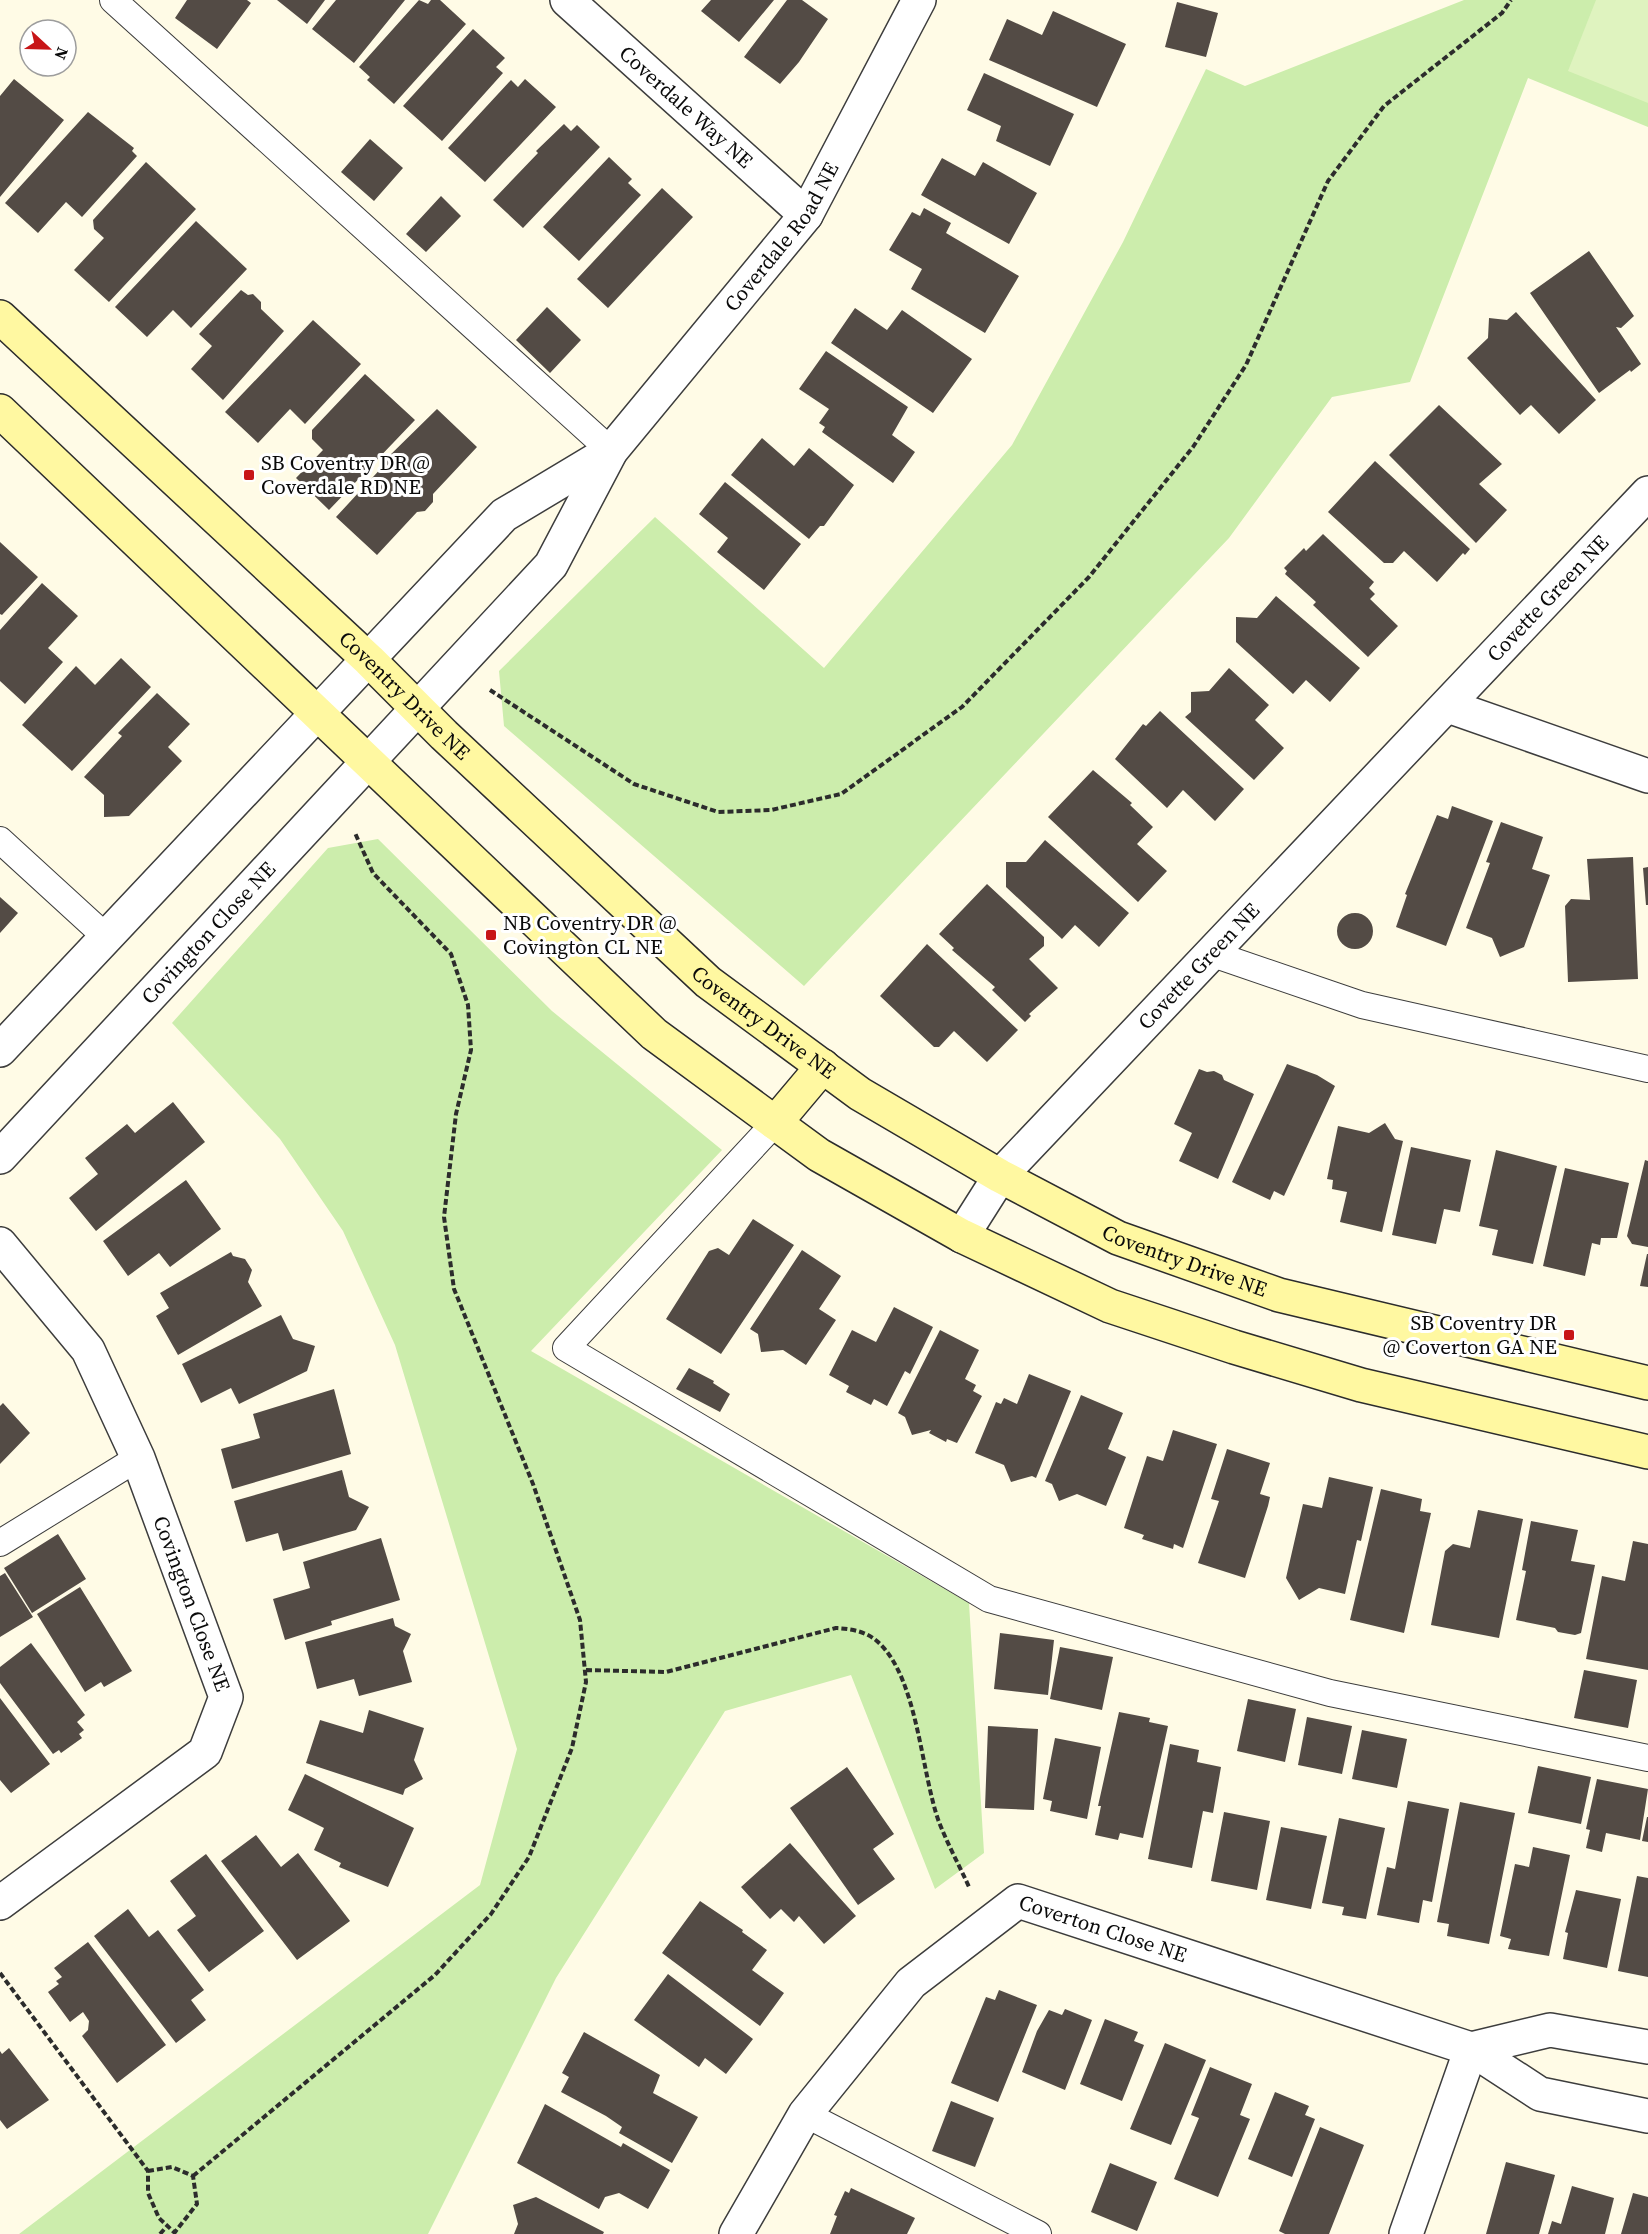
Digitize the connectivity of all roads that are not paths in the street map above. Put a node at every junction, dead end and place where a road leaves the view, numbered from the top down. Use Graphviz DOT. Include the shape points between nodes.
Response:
graph roads {
  1 [pos="113,0"];
  2 [pos="567,0"];
  3 [pos="919,0"];
  4 [pos="806,215"];
  5 [pos="0,317"];
  6 [pos="0,411"];
  7 [pos="611,451"];
  8 [pos="1648,493"];
  9 [pos="369,660"];
  10 [pos="1448,706"];
  11 [pos="418,709"];
  12 [pos="318,713"];
  13 [pos="369,761"];
  14 [pos="1648,776"];
  15 [pos="0,840"];
  16 [pos="106,937"];
  17 [pos="1210,953"];
  18 [pos="0,1050"];
  19 [pos="823,1066"];
  20 [pos="1648,1069"];
  21 [pos="775,1123"];
  22 [pos="0,1157"];
  23 [pos="1000,1176"];
  24 [pos="962,1236"];
  25 [pos="0,1244"];
  26 [pos="1648,1383"];
  27 [pos="1648,1452"];
  28 [pos="138,1458"];
  29 [pos="0,1543"];
  30 [pos="1648,1758"];
  31 [pos="0,1903"];
  32 [pos="1648,2047"];
  33 [pos="1471,2049"];
  34 [pos="805,2114"];
  35 [pos="1648,2116"];
  36 [pos="736,2234"];
  37 [pos="1038,2234"];
  38 [pos="1406,2234"];
  1 -- 7 [label="lane"];
  2 -- 4 [label="street, Coverdale Way NE"];
  3 -- 4 [label="street, Coverdale Road NE"];
  4 -- 7 [label="street, Coverdale Road NE"];
  5 -- 9 [label="street, Coventry Drive NE"];
  6 -- 12 [label="street"];
  7 -- 9 [label="street, Coverdale Road NE" via="504,515"];
  7 -- 11 [label="street, Coverdale Road NE" via="551,565"];
  8 -- 10 [label="street, Covette Green NE"];
  9 -- 11 [label="street, Coventry Drive NE"];
  9 -- 12 [label="street"];
  10 -- 14 [label="street"];
  10 -- 17 [label="street, Covette Green NE"];
  11 -- 13 [label="street, Covington Close NE"];
  11 -- 19 [label="street, Coventry Drive NE" via="708,982"];
  12 -- 13 [label="street"];
  12 -- 16 [label="street"];
  13 -- 21 [label="street" via="654,1034"];
  13 -- 22 [label="street, Covington Close NE"];
  15 -- 16 [label="lane"];
  16 -- 18 [label="street"];
  17 -- 20 [label="lane" via="1362,1005"];
  17 -- 23 [label="street, Covette Green NE"];
  19 -- 21 [label="street"];
  19 -- 23 [label="street, Coventry Drive NE" via="860,1094"];
  21 -- 24 [label="street" via="819,1155"];
  21 -- 30 [label="lane" via="566,1348 988,1599 1330,1693"];
  23 -- 24 [label="street, Covette Green NE"];
  23 -- 26 [label="street, Coventry Drive NE" via="1118,1238 1279,1295"];
  24 -- 27 [label="street" via="1110,1306 1234,1347 1361,1385"];
  25 -- 28 [label="street, Covington Close NE" via="88,1350"];
  28 -- 29 [label="lane"];
  28 -- 31 [label="street, Covington Close NE" via="226,1696 205,1752"];
  32 -- 33 [label="street" via="1550,2030"];
  33 -- 34 [label="street, Coverton Close NE" via="1018,1901 911,1983"];
  33 -- 35 [label="street, Coverton Close NE" via="1540,2094"];
  33 -- 38 [label="street"];
  34 -- 36 [label="street, Coverton Close NE"];
  34 -- 37 [label="lane"];
}
